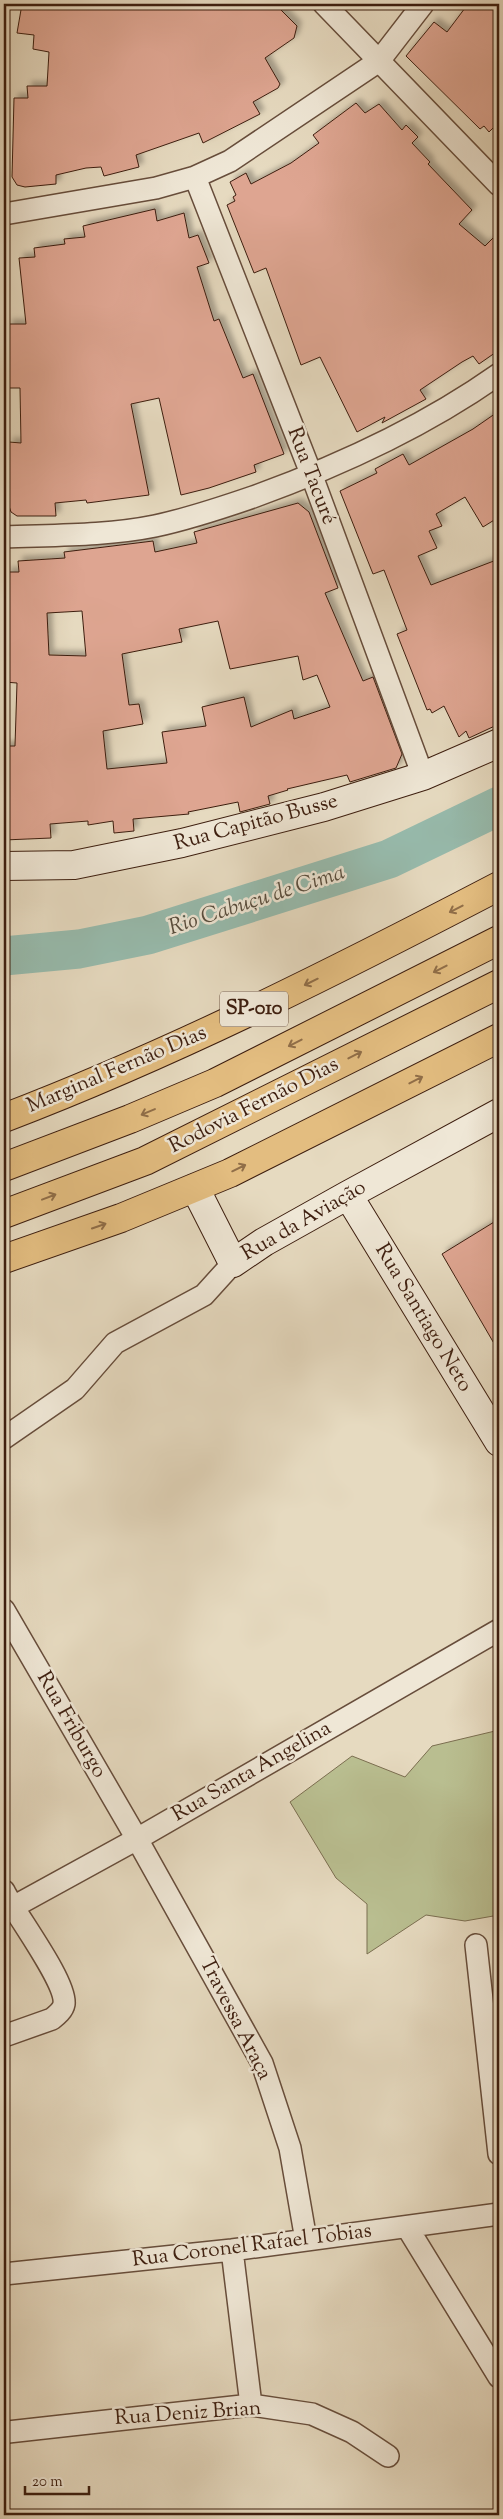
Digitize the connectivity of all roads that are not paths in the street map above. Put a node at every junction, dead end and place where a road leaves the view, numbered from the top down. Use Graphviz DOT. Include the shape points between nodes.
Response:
graph roads {
  1 [pos="324,4"];
  2 [pos="423,4"];
  3 [pos="379,61"];
  4 [pos="195,177"];
  5 [pos="499,184"];
  6 [pos="4,214"];
  7 [pos="499,374"];
  8 [pos="312,476"];
  9 [pos="4,537"];
  10 [pos="499,743"];
  11 [pos="424,776"];
  12 [pos="4,866"];
  13 [pos="499,886"];
  14 [pos="499,940"];
  15 [pos="499,984"];
  16 [pos="499,1038"];
  17 [pos="499,1113"];
  18 [pos="4,1118"];
  19 [pos="4,1167"];
  20 [pos="195,1188"];
  21 [pos="348,1195"];
  22 [pos="4,1214"];
  23 [pos="4,1259"];
  24 [pos="233,1263"];
  25 [pos="4,1438"];
  26 [pos="499,1442"];
  27 [pos="4,1610"];
  28 [pos="499,1630"];
  29 [pos="138,1839"];
  30 [pos="6,1903"];
  31 [pos="476,1945"];
  32 [pos="4,2036"];
  33 [pos="499,2154"];
  34 [pos="499,2214"];
  35 [pos="407,2227"];
  36 [pos="306,2240"];
  37 [pos="232,2250"];
  38 [pos="4,2274"];
  39 [pos="499,2377"];
  40 [pos="251,2405"];
  41 [pos="8,2432"];
  42 [pos="388,2456"];
  1 -- 3 [label="street"];
  2 -- 3 [label="street"];
  3 -- 4 [label="street" via="230,160"];
  3 -- 5 [label="street"];
  4 -- 6 [label="street" via="156,188"];
  4 -- 8 [label="street, Rua Tacuré"];
  7 -- 8 [label="street" via="468,397 404,432"];
  8 -- 9 [label="street" via="221,508 154,526"];
  8 -- 11 [label="street, Rua Tacuré"];
  10 -- 11 [label="street, Rua Capitão Busse"];
  11 -- 12 [label="street, Rua Capitão Busse" via="324,807 113,859 74,865"];
  13 -- 18 [label="highway, Marginal Fernão Dias / SP-010, one-way" via="161,1053"];
  14 -- 19 [label="highway, Rodovia Fernão Dias / SP-010, one-way" via="215,1083"];
  22 -- 15 [label="highway, Rodovia Fernão Dias, one-way" via="145,1161"];
  20 -- 16 [label="highway, one-way"];
  17 -- 21 [label="street, Rua da Aviação"];
  23 -- 20 [label="highway, one-way"];
  20 -- 24 [label="street"];
  21 -- 24 [label="street, Rua da Aviação"];
  21 -- 26 [label="street, Rua Santiago Neto"];
  24 -- 25 [label="street, Rua da Aviação" via="204,1295 114,1343 75,1389"];
  27 -- 29 [label="street, Rua Friburgo"];
  28 -- 29 [label="street, Rua Santa Angelina"];
  29 -- 30 [label="street, Rua Santa Angelina"];
  29 -- 36 [label="street, Travessa Araça" via="262,2064 290,2148"];
  30 -- 32 [label="street" via="26,1926 46,1961 64,1995 64,2005 52,2018"];
  31 -- 33 [label="street"];
  34 -- 35 [label="street, Rua Coronel Rafael Tobias"];
  35 -- 36 [label="street, Rua Coronel Rafael Tobias"];
  35 -- 39 [label="street"];
  36 -- 37 [label="street, Rua Coronel Rafael Tobias"];
  37 -- 38 [label="street, Rua Coronel Rafael Tobias"];
  37 -- 40 [label="street"];
  40 -- 41 [label="street, Rua Deniz Brian"];
  40 -- 42 [label="street, Rua Deniz Brian" via="312,2414 352,2432"];
}
